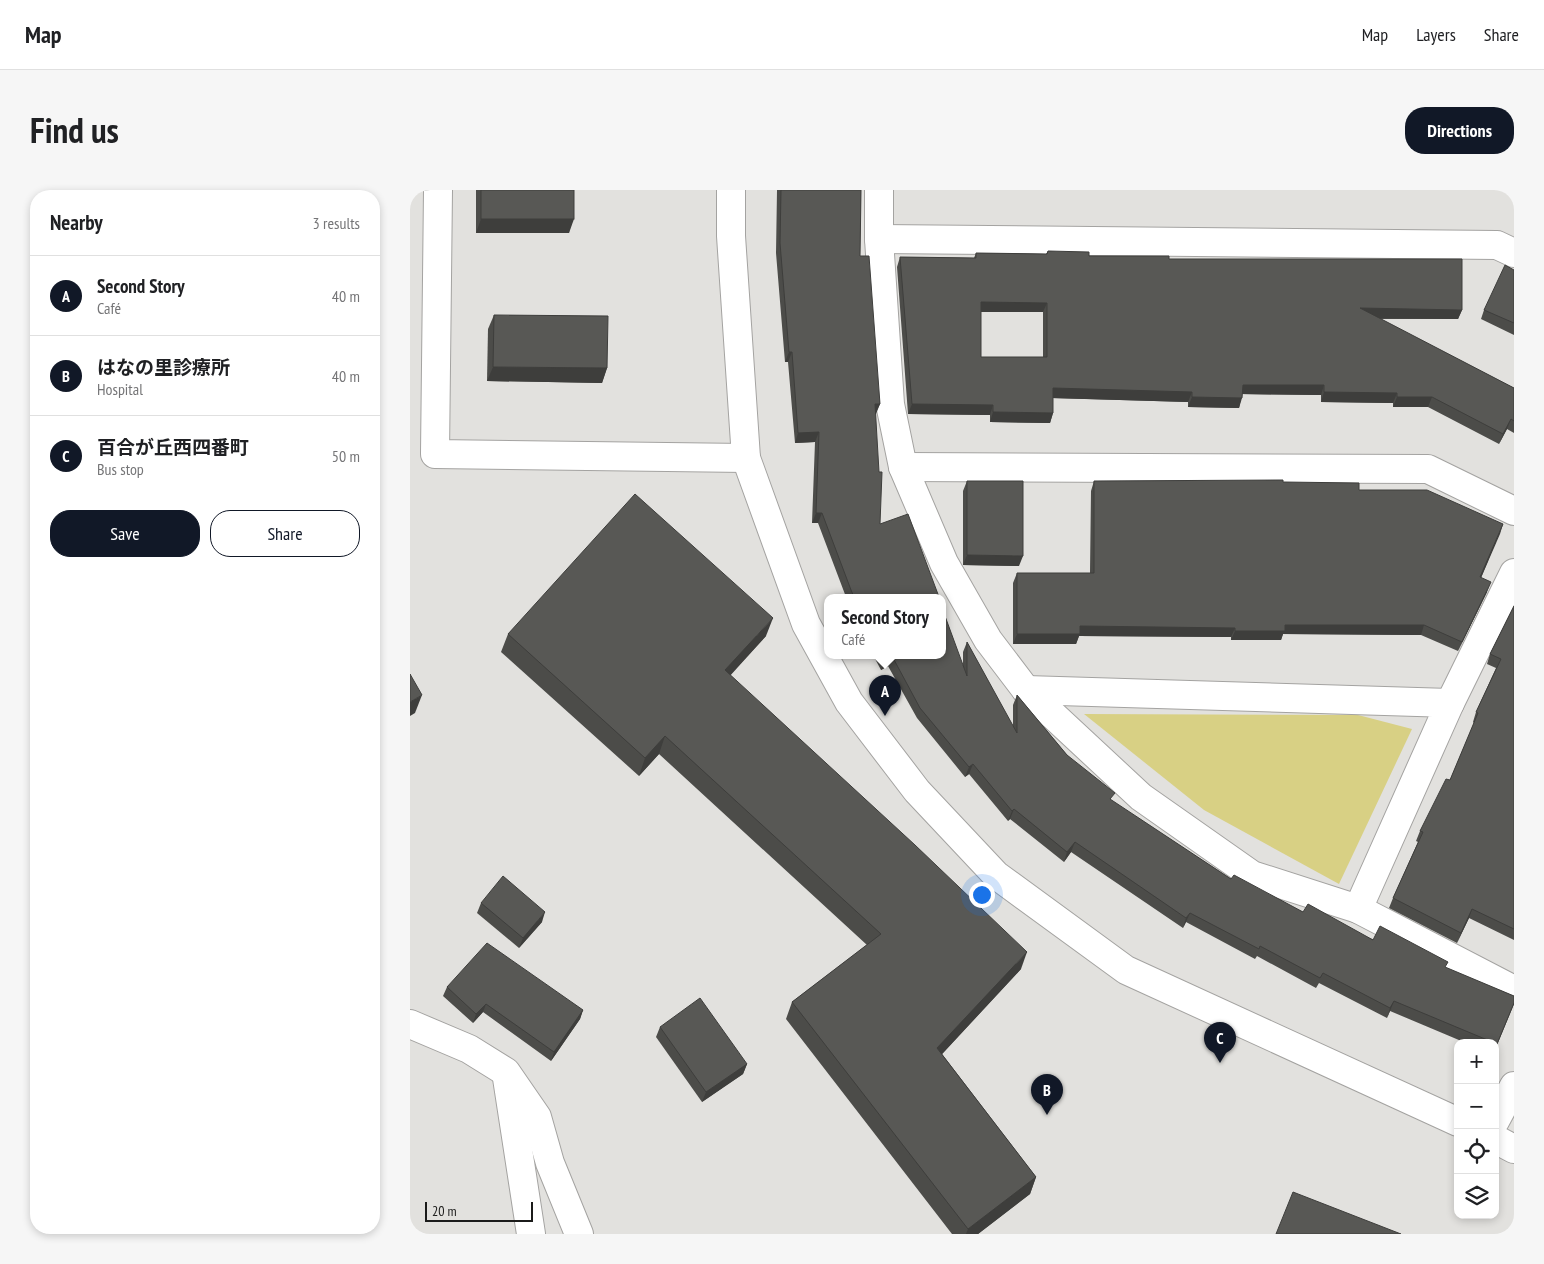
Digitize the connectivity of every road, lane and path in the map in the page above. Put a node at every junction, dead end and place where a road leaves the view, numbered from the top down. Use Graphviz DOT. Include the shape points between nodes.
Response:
graph roads {
  1 [pos="438,190"];
  2 [pos="731,190"];
  3 [pos="879,190"];
  4 [pos="879,240"];
  5 [pos="1514,253"];
  6 [pos="746,458"];
  7 [pos="903,467"];
  8 [pos="1514,511"];
  9 [pos="1514,573"];
  10 [pos="824,657"];
  11 [pos="825,659"];
  12 [pos="1026,690"];
  13 [pos="1450,702"];
  14 [pos="1358,909"];
  15 [pos="1514,990"];
  16 [pos="410,1024"];
  17 [pos="506,1072"];
  18 [pos="1514,1086"];
  19 [pos="1499,1114"];
  20 [pos="1454,1120"];
  21 [pos="1499,1141"];
  22 [pos="1514,1149"];
  23 [pos="530,1234"];
  24 [pos="579,1234"];
  1 -- 6 [label="street" via="434,454"];
  2 -- 6 [label="street" via="731,236"];
  3 -- 4 [label="street"];
  4 -- 5 [label="street" via="1497,245"];
  4 -- 7 [label="street" via="890,404"];
  6 -- 10 [label="street" via="806,624"];
  7 -- 8 [label="street" via="1428,469"];
  7 -- 12 [label="street" via="944,563 988,640"];
  9 -- 13 [label="street"];
  11 -- 20 [label="street" via="848,702 917,791 996,875 1126,970"];
  12 -- 13 [label="street"];
  12 -- 14 [label="street" via="1141,797 1252,875"];
  13 -- 14 [label="street"];
  14 -- 15 [label="street"];
  16 -- 17 [label="street" via="469,1049"];
  17 -- 23 [label="street"];
  17 -- 24 [label="street" via="537,1117 550,1163"];
  18 -- 19 [label="street"];
  21 -- 22 [label="street"];
}
